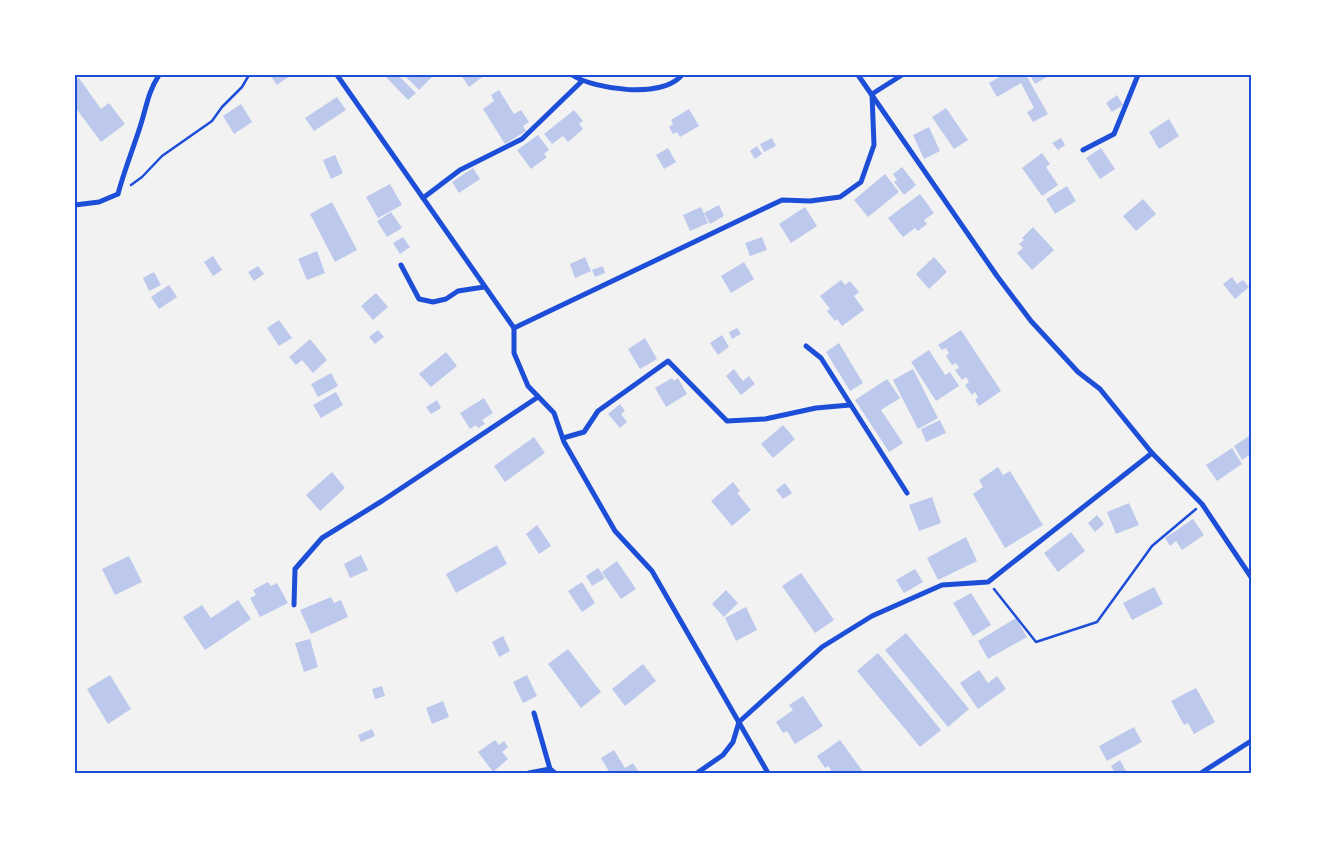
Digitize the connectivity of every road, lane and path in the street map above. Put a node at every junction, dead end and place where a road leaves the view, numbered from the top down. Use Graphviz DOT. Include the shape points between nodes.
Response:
graph roads {
  1 [pos="159,75"];
  2 [pos="249,75"];
  3 [pos="337,75"];
  4 [pos="572,75"];
  5 [pos="682,75"];
  6 [pos="858,75"];
  7 [pos="902,75"];
  8 [pos="1138,75"];
  9 [pos="582,81"];
  10 [pos="872,94"];
  11 [pos="1084,150"];
  12 [pos="118,194"];
  13 [pos="423,198"];
  14 [pos="75,205"];
  15 [pos="402,265"];
  16 [pos="484,287"];
  17 [pos="514,328"];
  18 [pos="806,346"];
  19 [pos="538,397"];
  20 [pos="850,405"];
  21 [pos="563,438"];
  22 [pos="1152,453"];
  23 [pos="907,493"];
  24 [pos="1202,504"];
  25 [pos="1251,577"];
  26 [pos="988,582"];
  27 [pos="294,605"];
  28 [pos="534,713"];
  29 [pos="739,722"];
  30 [pos="1251,741"];
  31 [pos="550,768"];
  32 [pos="529,773"];
  33 [pos="555,773"];
  34 [pos="697,773"];
  35 [pos="768,773"];
  36 [pos="1202,773"];
  1 -- 12 [label="street" via="149,91"];
  2 -- 12 [label="path" via="212,121 162,156"];
  3 -- 13 [label="street"];
  4 -- 9 [label="street"];
  5 -- 9 [label="street" via="676,82 655,89 624,89"];
  6 -- 10 [label="street"];
  7 -- 10 [label="street"];
  8 -- 11 [label="street" via="1114,134"];
  9 -- 13 [label="street" via="522,139 460,170"];
  10 -- 17 [label="street" via="874,145 861,182 840,196 810,201 782,200"];
  10 -- 22 [label="street" via="1031,320 1078,372 1100,389"];
  12 -- 14 [label="street" via="99,202"];
  13 -- 16 [label="street"];
  15 -- 16 [label="street" via="419,299 433,302 458,291"];
  16 -- 17 [label="street"];
  17 -- 19 [label="street" via="514,353 528,386"];
  18 -- 20 [label="street" via="821,358"];
  19 -- 21 [label="street" via="554,413"];
  19 -- 27 [label="street" via="322,538 296,569"];
  20 -- 21 [label="street" via="816,408 765,419 726,421 668,361 598,411 584,432"];
  20 -- 23 [label="street"];
  21 -- 29 [label="street" via="615,532 652,571"];
  22 -- 24 [label="street"];
  22 -- 26 [label="street"];
  24 -- 25 [label="street"];
  24 -- 26 [label="path" via="1152,546 1097,622 1036,642"];
  26 -- 29 [label="street" via="942,585 872,616 822,647"];
  28 -- 31 [label="street"];
  29 -- 34 [label="street" via="733,742 723,755"];
  29 -- 35 [label="street"];
  30 -- 36 [label="street"];
  31 -- 32 [label="street"];
  31 -- 33 [label="street"];
}
